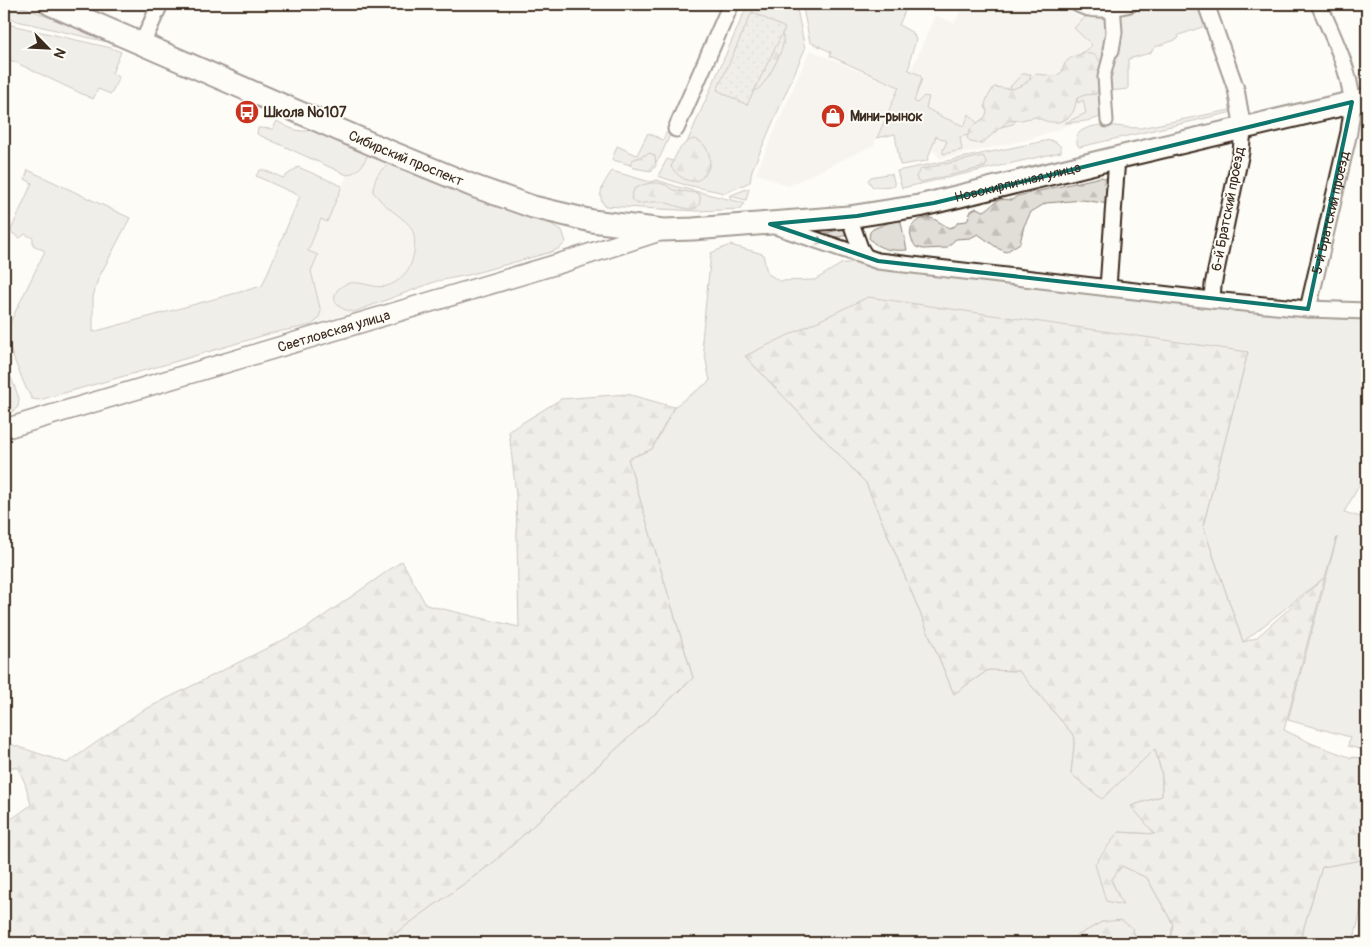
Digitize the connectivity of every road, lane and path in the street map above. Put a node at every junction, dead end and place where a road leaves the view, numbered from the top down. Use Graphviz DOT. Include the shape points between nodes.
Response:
graph roads {
  1 [pos="50,4"];
  2 [pos="160,4"];
  3 [pos="731,4"];
  4 [pos="1078,4"];
  5 [pos="1130,4"];
  6 [pos="1206,4"];
  7 [pos="1319,4"];
  8 [pos="1112,6"];
  9 [pos="142,44"];
  10 [pos="1111,50"];
  11 [pos="1360,101"];
  12 [pos="1107,121"];
  13 [pos="1243,129"];
  14 [pos="676,130"];
  15 [pos="1117,157"];
  16 [pos="849,217"];
  17 [pos="770,224"];
  18 [pos="663,230"];
  19 [pos="866,256"];
  20 [pos="1108,288"];
  21 [pos="1212,300"];
  22 [pos="1308,309"];
  23 [pos="1367,311"];
  24 [pos="4,428"];
  1 -- 9 [label="main road, Сибирский проспект"];
  2 -- 9 [label="street"];
  3 -- 14 [label="street"];
  4 -- 8 [label="street" via="1085,8"];
  5 -- 8 [label="street"];
  6 -- 13 [label="street, 6-й Братский проезд" via="1236,89"];
  7 -- 11 [label="street, 5-й Братский проезд"];
  8 -- 10 [label="street" via="1114,32"];
  9 -- 18 [label="main road, Сибирский проспект" via="476,187 533,207 592,221"];
  10 -- 12 [label="street" via="1104,77"];
  11 -- 13 [label="main road, Новокирпичная улица"];
  11 -- 22 [label="street, 5-й Братский проезд" via="1349,132"];
  13 -- 15 [label="main road, Новокирпичная улица"];
  13 -- 21 [label="street, 6-й Братский проезд"];
  15 -- 16 [label="main road, Новокирпичная улица" via="934,203"];
  15 -- 20 [label="street"];
  16 -- 17 [label="main road, Новокирпичная улица"];
  16 -- 19 [label="street"];
  17 -- 18 [label="main road, Новокирпичная улица"];
  17 -- 19 [label="street, one-way"];
  18 -- 24 [label="street, Светловская улица"];
  19 -- 20 [label="street" via="913,266"];
  20 -- 21 [label="street"];
  21 -- 22 [label="street"];
  22 -- 23 [label="street"];
}
